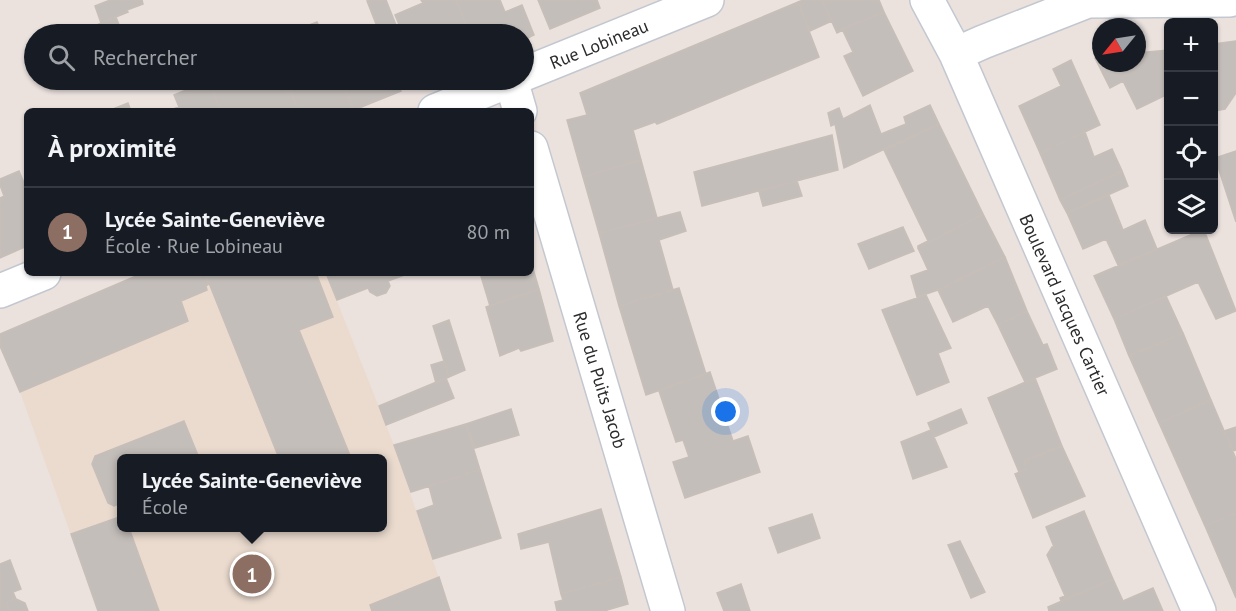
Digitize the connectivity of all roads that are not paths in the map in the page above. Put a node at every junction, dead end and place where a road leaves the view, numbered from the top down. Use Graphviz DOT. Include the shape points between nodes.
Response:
graph roads {
  1 [pos="707,0"];
  2 [pos="927,0"];
  3 [pos="1230,0"];
  4 [pos="1078,1"];
  5 [pos="956,54"];
  6 [pos="534,70"];
  7 [pos="486,90"];
  8 [pos="514,90"];
  9 [pos="442,108"];
  10 [pos="519,108"];
  11 [pos="534,158"];
  12 [pos="37,276"];
  13 [pos="0,291"];
  14 [pos="668,611"];
  15 [pos="1199,611"];
  1 -- 6 [label="street, Rue Lobineau"];
  2 -- 5 [label="street, Boulevard Jacques Cartier"];
  3 -- 4 [label="street"];
  4 -- 5 [label="street"];
  5 -- 15 [label="street, Boulevard Jacques Cartier"];
  7 -- 9 [label="street"];
  8 -- 10 [label="street"];
  11 -- 14 [label="street, Rue du Puits Jacob"];
  12 -- 13 [label="street"];
}
